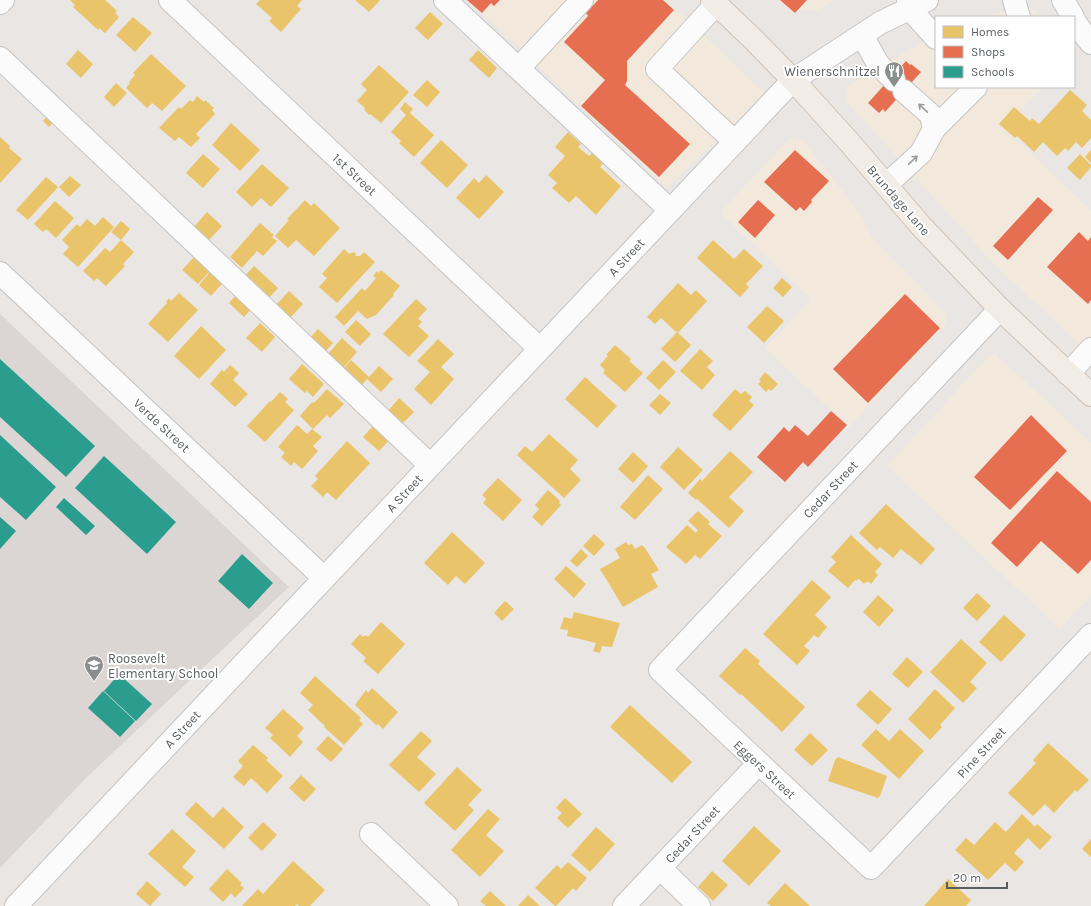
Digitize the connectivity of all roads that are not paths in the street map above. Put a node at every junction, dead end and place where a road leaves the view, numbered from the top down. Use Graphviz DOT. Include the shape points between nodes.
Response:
graph roads {
  1 [pos="3,0"];
  2 [pos="170,0"];
  3 [pos="445,0"];
  4 [pos="582,0"];
  5 [pos="1014,0"];
  6 [pos="1063,0"];
  7 [pos="714,2"];
  8 [pos="0,3"];
  9 [pos="915,3"];
  10 [pos="1019,16"];
  11 [pos="1071,16"];
  12 [pos="1075,22"];
  13 [pos="862,35"];
  14 [pos="935,36"];
  15 [pos="1091,43"];
  16 [pos="0,58"];
  17 [pos="519,68"];
  18 [pos="793,80"];
  19 [pos="975,88"];
  20 [pos="934,129"];
  21 [pos="735,142"];
  22 [pos="886,185"];
  23 [pos="670,210"];
  24 [pos="0,273"];
  25 [pos="1000,309"];
  26 [pos="540,349"];
  27 [pos="1091,349"];
  28 [pos="1068,374"];
  29 [pos="1091,395"];
  30 [pos="430,465"];
  31 [pos="324,578"];
  32 [pos="1091,635"];
  33 [pos="660,670"];
  34 [pos="759,763"];
  35 [pos="371,834"];
  36 [pos="660,868"];
  37 [pos="871,868"];
  38 [pos="16,906"];
  39 [pos="447,906"];
  40 [pos="624,906"];
  41 [pos="699,906"];
  1 -- 8 [label="street"];
  2 -- 26 [label="street, 1st Street"];
  3 -- 17 [label="street"];
  4 -- 17 [label="street"];
  5 -- 10 [label="street"];
  6 -- 11 [label="street"];
  7 -- 18 [label="main road, Brundage Lane"];
  7 -- 21 [label="street" via="657,69"];
  9 -- 13 [label="street, A Street"];
  9 -- 14 [label="street"];
  12 -- 15 [label="street"];
  13 -- 18 [label="street, A Street"];
  20 -- 13 [label="street, one-way" via="931,116 878,64"];
  16 -- 30 [label="street"];
  17 -- 23 [label="street"];
  18 -- 21 [label="street, A Street"];
  18 -- 22 [label="main road, Brundage Lane"];
  19 -- 20 [label="street"];
  22 -- 20 [label="street, one-way" via="921,153"];
  21 -- 23 [label="street, A Street"];
  22 -- 25 [label="main road, Brundage Lane"];
  23 -- 26 [label="street, A Street"];
  24 -- 31 [label="street, Verde Street"];
  25 -- 28 [label="main road, Brundage Lane"];
  25 -- 33 [label="street, Cedar Street"];
  26 -- 30 [label="street, A Street"];
  27 -- 28 [label="street"];
  28 -- 29 [label="main road, Brundage Lane"];
  30 -- 31 [label="street, A Street"];
  31 -- 38 [label="street, A Street"];
  32 -- 37 [label="street, Pine Street"];
  33 -- 34 [label="street, Eggers Street"];
  34 -- 36 [label="street, Cedar Street"];
  34 -- 37 [label="street, Eggers Street"];
  35 -- 39 [label="street"];
  36 -- 40 [label="street, Cedar Street"];
  36 -- 41 [label="street"];
}
